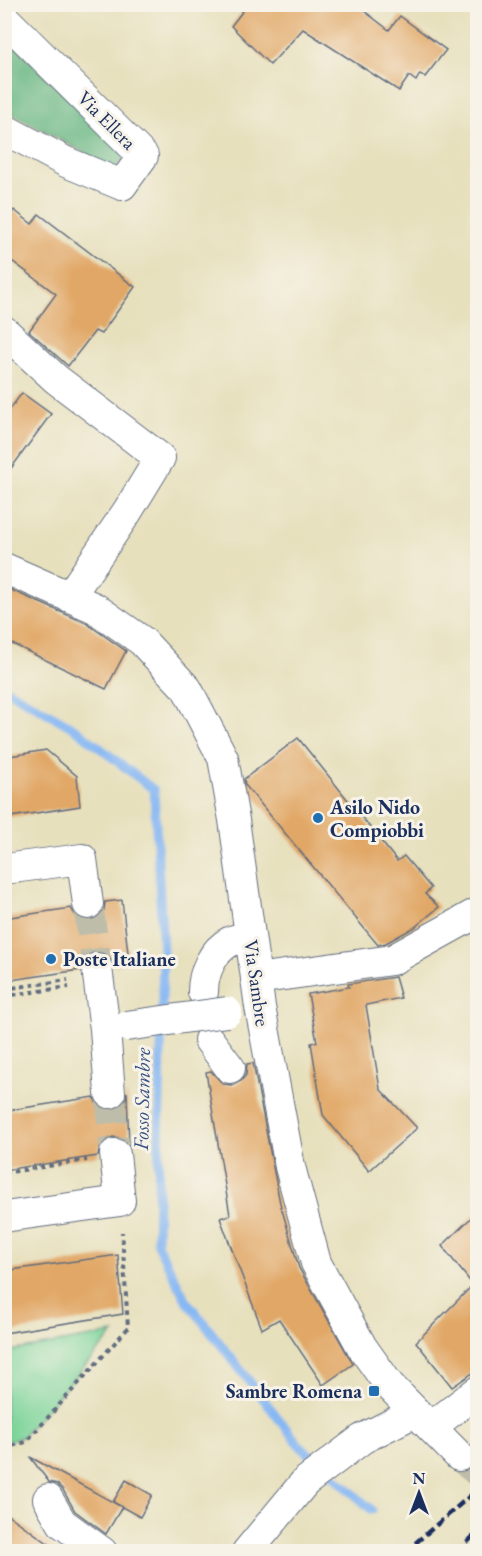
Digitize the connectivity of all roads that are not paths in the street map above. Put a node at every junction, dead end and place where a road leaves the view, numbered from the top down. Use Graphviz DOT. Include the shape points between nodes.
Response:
graph roads {
  1 [pos="4,18"];
  2 [pos="4,129"];
  3 [pos="4,331"];
  4 [pos="4,568"];
  5 [pos="70,596"];
  6 [pos="4,869"];
  7 [pos="88,904"];
  8 [pos="475,914"];
  9 [pos="250,936"];
  10 [pos="83,978"];
  11 [pos="203,992"];
  12 [pos="258,993"];
  13 [pos="115,1027"];
  14 [pos="209,1040"];
  15 [pos="230,1068"];
  16 [pos="110,1093"];
  17 [pos="116,1155"];
  18 [pos="4,1217"];
  19 [pos="477,1391"];
  20 [pos="423,1420"];
  21 [pos="459,1456"];
  22 [pos="48,1499"];
  23 [pos="102,1551"];
  24 [pos="248,1551"];
  1 -- 2 [label="street, Via Ellera" via="143,156 122,185 66,162"];
  3 -- 5 [label="street" via="56,380 160,458"];
  4 -- 5 [label="street, Via Sambre"];
  5 -- 9 [label="street, Via Sambre" via="95,608 142,641 187,689 223,758"];
  6 -- 7 [label="street" via="82,859"];
  8 -- 12 [label="street" via="392,960"];
  9 -- 11 [label="street" via="217,952 209,964"];
  9 -- 12 [label="street, Via Sambre"];
  10 -- 13 [label="street"];
  12 -- 13 [label="street, bridge" via="227,1012"];
  12 -- 20 [label="street, Via Sambre" via="290,1167 316,1263 362,1347 389,1385"];
  13 -- 16 [label="street"];
  14 -- 15 [label="street"];
  17 -- 18 [label="street" via="120,1201"];
  19 -- 20 [label="street"];
  20 -- 21 [label="street, Via Sambre"];
  20 -- 24 [label="street" via="362,1438 305,1482"];
  22 -- 23 [label="street" via="62,1523"];
}
